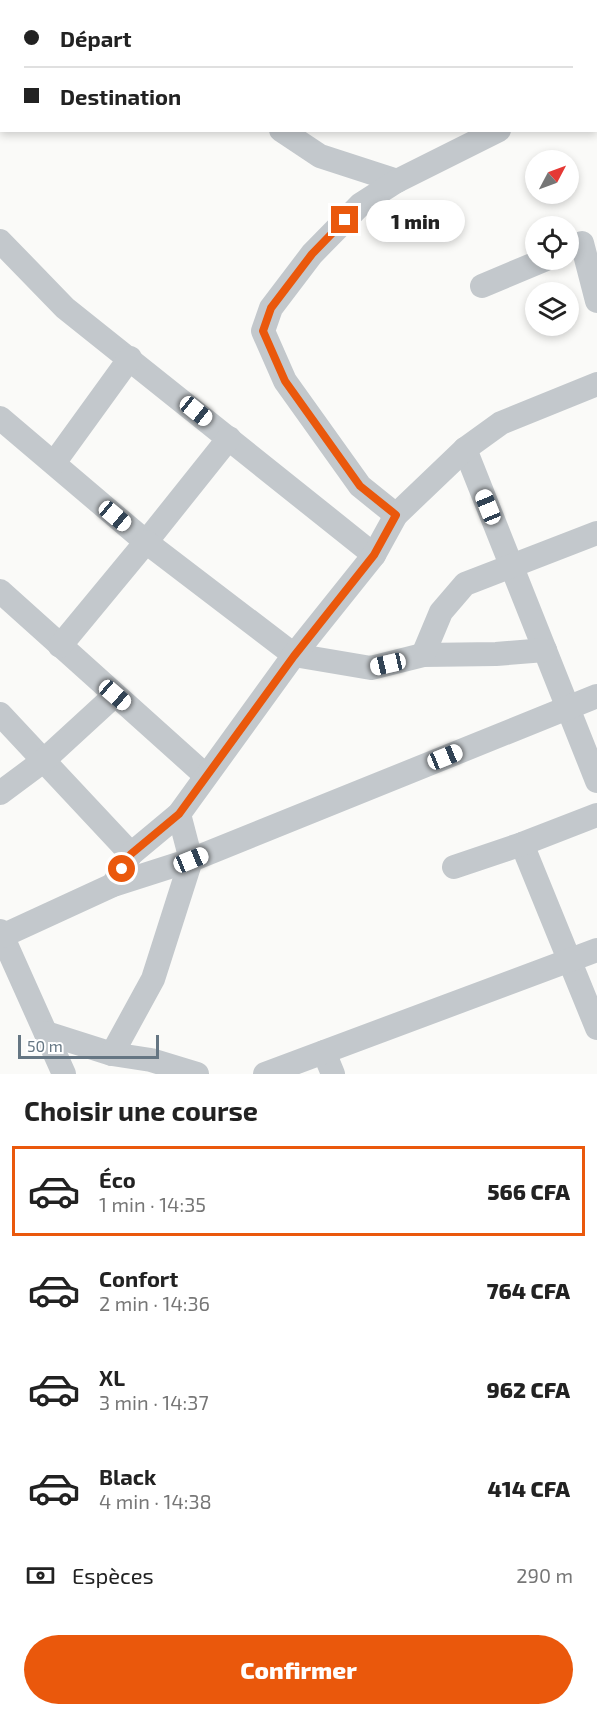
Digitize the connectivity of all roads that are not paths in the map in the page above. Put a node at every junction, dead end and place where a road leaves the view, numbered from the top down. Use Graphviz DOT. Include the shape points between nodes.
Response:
graph roads {
  1 [pos="284,132"];
  2 [pos="495,132"];
  3 [pos="397,182"];
  4 [pos="0,241"];
  5 [pos="582,243"];
  6 [pos="525,268"];
  7 [pos="482,286"];
  8 [pos="597,301"];
  9 [pos="130,358"];
  10 [pos="597,384"];
  11 [pos="0,418"];
  12 [pos="229,438"];
  13 [pos="465,449"];
  14 [pos="54,464"];
  15 [pos="396,515"];
  16 [pos="597,533"];
  17 [pos="146,542"];
  18 [pos="374,555"];
  19 [pos="511,565"];
  20 [pos="0,591"];
  21 [pos="60,646"];
  22 [pos="545,650"];
  23 [pos="423,655"];
  24 [pos="294,656"];
  25 [pos="115,695"];
  26 [pos="597,696"];
  27 [pos="568,707"];
  28 [pos="0,714"];
  29 [pos="43,761"];
  30 [pos="206,776"];
  31 [pos="597,781"];
  32 [pos="0,793"];
  33 [pos="179,814"];
  34 [pos="597,815"];
  35 [pos="522,844"];
  36 [pos="131,854"];
  37 [pos="191,860"];
  38 [pos="454,867"];
  39 [pos="113,885"];
  40 [pos="1,934"];
  41 [pos="597,950"];
  42 [pos="569,960"];
  43 [pos="8,969"];
  44 [pos="597,1028"];
  45 [pos="46,1033"];
  46 [pos="112,1054"];
  47 [pos="328,1063"];
  48 [pos="64,1074"];
  49 [pos="197,1074"];
  50 [pos="265,1074"];
  1 -- 3 [label="street" via="320,156"];
  2 -- 3 [label="street"];
  3 -- 15 [label="street" via="361,204 312,254 271,308 263,331 285,381 360,486"];
  4 -- 9 [label="street" via="65,308"];
  5 -- 8 [label="street"];
  6 -- 7 [label="street"];
  9 -- 12 [label="street"];
  9 -- 14 [label="street"];
  10 -- 13 [label="street" via="501,423"];
  11 -- 14 [label="street"];
  12 -- 17 [label="street"];
  12 -- 18 [label="street"];
  13 -- 15 [label="street"];
  13 -- 19 [label="street"];
  14 -- 17 [label="street"];
  15 -- 18 [label="street"];
  16 -- 19 [label="street"];
  17 -- 21 [label="street"];
  17 -- 24 [label="street"];
  18 -- 24 [label="street"];
  19 -- 22 [label="street"];
  19 -- 23 [label="street" via="465,584 441,612"];
  20 -- 21 [label="street"];
  21 -- 25 [label="street"];
  22 -- 23 [label="street"];
  22 -- 27 [label="street"];
  23 -- 24 [label="street" via="371,668"];
  24 -- 30 [label="street"];
  25 -- 29 [label="street"];
  25 -- 30 [label="street"];
  26 -- 27 [label="street"];
  27 -- 31 [label="street"];
  27 -- 37 [label="street"];
  28 -- 29 [label="street"];
  29 -- 32 [label="street"];
  29 -- 36 [label="street"];
  30 -- 33 [label="street"];
  33 -- 36 [label="street"];
  33 -- 37 [label="street"];
  34 -- 35 [label="street"];
  35 -- 38 [label="street"];
  35 -- 42 [label="street"];
  36 -- 39 [label="street"];
  37 -- 39 [label="street"];
  37 -- 46 [label="street" via="153,979"];
  39 -- 40 [label="street"];
  40 -- 43 [label="street"];
  41 -- 42 [label="street"];
  42 -- 44 [label="street"];
  42 -- 47 [label="street"];
  43 -- 45 [label="street"];
  45 -- 46 [label="street"];
  45 -- 48 [label="street"];
  46 -- 49 [label="street" via="151,1060"];
  47 -- 50 [label="street"];
}
